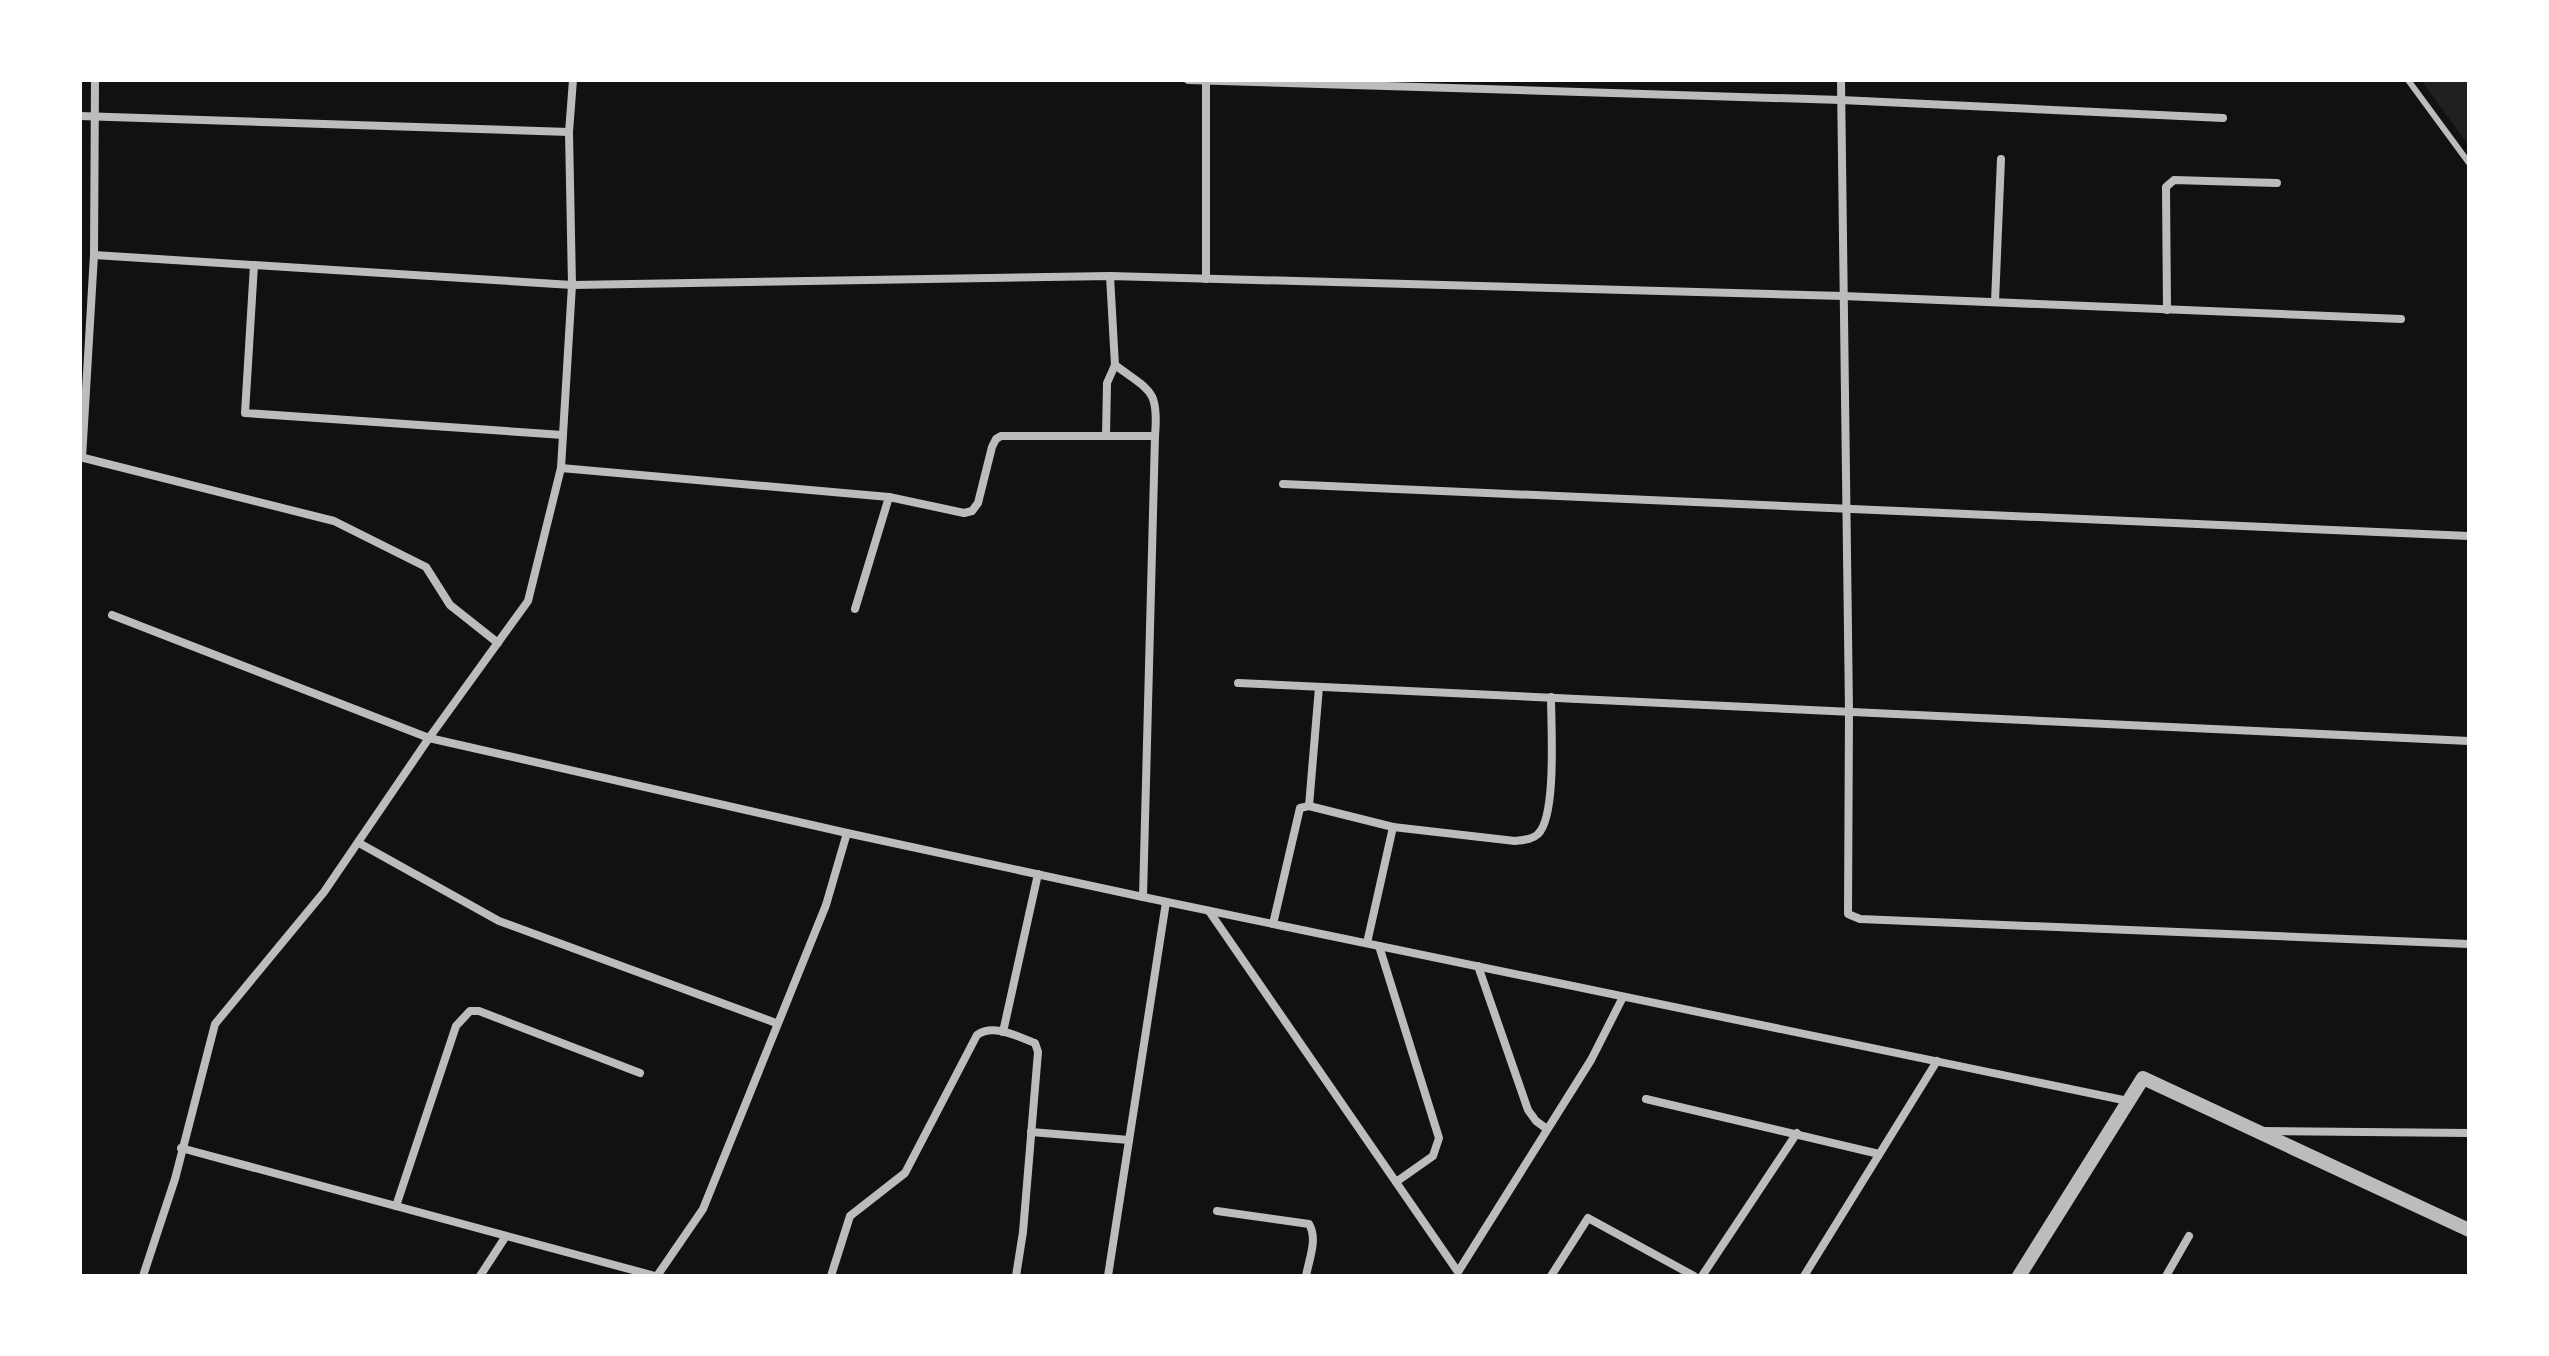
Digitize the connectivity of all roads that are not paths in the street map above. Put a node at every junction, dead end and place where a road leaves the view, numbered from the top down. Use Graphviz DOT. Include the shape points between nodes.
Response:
graph roads {
  1 [pos="95,80"];
  2 [pos="573,80"];
  3 [pos="1188,80"];
  4 [pos="1206,80"];
  5 [pos="1841,80"];
  6 [pos="2408,80"];
  7 [pos="1841,100"];
  8 [pos="80,116"];
  9 [pos="95,117"];
  10 [pos="2223,118"];
  11 [pos="569,132"];
  12 [pos="2001,159"];
  13 [pos="2469,163"];
  14 [pos="2277,183"];
  15 [pos="94,255"];
  16 [pos="254,265"];
  17 [pos="1110,276"];
  18 [pos="1206,279"];
  19 [pos="572,285"];
  20 [pos="1843,296"];
  21 [pos="1995,302"];
  22 [pos="2167,310"];
  23 [pos="2401,319"];
  24 [pos="1115,365"];
  25 [pos="563,435"];
  26 [pos="1106,436"];
  27 [pos="1155,436"];
  28 [pos="81,457"];
  29 [pos="561,468"];
  30 [pos="1283,484"];
  31 [pos="889,497"];
  32 [pos="1845,508"];
  33 [pos="2469,536"];
  34 [pos="855,609"];
  35 [pos="112,615"];
  36 [pos="498,643"];
  37 [pos="1238,683"];
  38 [pos="1319,687"];
  39 [pos="1551,697"];
  40 [pos="1849,711"];
  41 [pos="429,738"];
  42 [pos="2469,741"];
  43 [pos="1309,806"];
  44 [pos="1393,827"];
  45 [pos="847,833"];
  46 [pos="359,843"];
  47 [pos="1038,874"];
  48 [pos="1143,897"];
  49 [pos="1166,902"];
  50 [pos="1208,910"];
  51 [pos="1273,924"];
  52 [pos="1367,943"];
  53 [pos="2469,944"];
  54 [pos="1379,946"];
  55 [pos="1478,966"];
  56 [pos="1623,997"];
  57 [pos="776,1023"];
  58 [pos="1003,1032"];
  59 [pos="1937,1061"];
  60 [pos="640,1073"];
  61 [pos="1646,1099"];
  62 [pos="2128,1101"];
  63 [pos="1547,1129"];
  64 [pos="2257,1131"];
  65 [pos="1031,1132"];
  66 [pos="1797,1133"];
  67 [pos="2469,1133"];
  68 [pos="1129,1140"];
  69 [pos="181,1148"];
  70 [pos="1879,1154"];
  71 [pos="1396,1182"];
  72 [pos="396,1206"];
  73 [pos="1217,1211"];
  74 [pos="2469,1230"];
  75 [pos="506,1236"];
  76 [pos="2189,1236"];
  77 [pos="1459,1274"];
  78 [pos="143,1276"];
  79 [pos="480,1276"];
  80 [pos="656,1276"];
  81 [pos="831,1276"];
  82 [pos="1016,1276"];
  83 [pos="1108,1276"];
  84 [pos="1306,1276"];
  85 [pos="1551,1276"];
  86 [pos="1694,1276"];
  87 [pos="1702,1276"];
  88 [pos="1804,1276"];
  89 [pos="2019,1276"];
  90 [pos="2166,1276"];
  1 -- 9 [label="street"];
  2 -- 11 [label="street"];
  3 -- 4 [label="street"];
  4 -- 7 [label="street"];
  4 -- 18 [label="street"];
  5 -- 7 [label="street"];
  6 -- 13 [label="lane"];
  7 -- 10 [label="street"];
  7 -- 20 [label="street"];
  8 -- 9 [label="street"];
  9 -- 11 [label="street"];
  9 -- 15 [label="street"];
  11 -- 19 [label="street"];
  12 -- 21 [label="street"];
  14 -- 22 [label="street" via="2169,183"];
  15 -- 16 [label="street"];
  15 -- 28 [label="street"];
  16 -- 19 [label="street"];
  16 -- 25 [label="street" via="245,413"];
  17 -- 18 [label="street"];
  17 -- 19 [label="street"];
  17 -- 24 [label="street"];
  18 -- 20 [label="street"];
  19 -- 25 [label="street"];
  20 -- 21 [label="street"];
  20 -- 32 [label="street"];
  21 -- 22 [label="street"];
  22 -- 23 [label="street"];
  24 -- 26 [label="street" via="1105,392"];
  24 -- 27 [label="street" via="1152,393 1158,407"];
  25 -- 29 [label="street"];
  26 -- 27 [label="street"];
  26 -- 31 [label="street" via="1001,436 992,447 978,503 969,512"];
  27 -- 48 [label="street"];
  28 -- 36 [label="street" via="334,521 426,567 450,605"];
  29 -- 31 [label="street"];
  29 -- 36 [label="street" via="528,601"];
  30 -- 32 [label="street"];
  31 -- 34 [label="street"];
  32 -- 33 [label="street"];
  32 -- 40 [label="street"];
  35 -- 41 [label="street"];
  36 -- 41 [label="street"];
  37 -- 38 [label="street"];
  38 -- 39 [label="street"];
  38 -- 43 [label="street"];
  39 -- 40 [label="street"];
  39 -- 44 [label="street" via="1551,781 1541,832 1515,841"];
  40 -- 42 [label="street"];
  40 -- 53 [label="street" via="1848,914 1853,917"];
  41 -- 45 [label="street"];
  41 -- 46 [label="street"];
  43 -- 44 [label="street"];
  43 -- 51 [label="street" via="1298,813"];
  44 -- 52 [label="street"];
  45 -- 47 [label="street"];
  45 -- 57 [label="street" via="826,905"];
  46 -- 57 [label="street" via="499,921"];
  46 -- 69 [label="street" via="215,1024"];
  47 -- 48 [label="street"];
  47 -- 58 [label="street"];
  48 -- 49 [label="street"];
  49 -- 50 [label="street"];
  49 -- 68 [label="street"];
  50 -- 51 [label="street"];
  50 -- 71 [label="street"];
  51 -- 52 [label="street"];
  52 -- 54 [label="street"];
  54 -- 55 [label="street"];
  54 -- 71 [label="street" via="1439,1138 1433,1156"];
  55 -- 56 [label="street"];
  55 -- 63 [label="street" via="1528,1110"];
  56 -- 59 [label="street"];
  56 -- 63 [label="street"];
  57 -- 80 [label="street" via="703,1209"];
  58 -- 65 [label="street" via="1035,1043 1038,1052"];
  58 -- 81 [label="street" via="977,1035 905,1173 850,1216"];
  59 -- 62 [label="street"];
  59 -- 70 [label="street"];
  60 -- 72 [label="street" via="470,1011 456,1026"];
  61 -- 66 [label="street"];
  62 -- 64 [label="street" via="2143,1078"];
  62 -- 89 [label="street"];
  63 -- 77 [label="street"];
  64 -- 67 [label="street"];
  64 -- 74 [label="street"];
  65 -- 68 [label="street"];
  65 -- 82 [label="street"];
  66 -- 70 [label="street"];
  66 -- 87 [label="street"];
  68 -- 83 [label="street"];
  69 -- 72 [label="street"];
  69 -- 78 [label="street"];
  70 -- 88 [label="street"];
  71 -- 77 [label="street"];
  72 -- 75 [label="street"];
  73 -- 84 [label="street" via="1309,1224 1313,1240"];
  75 -- 79 [label="street"];
  75 -- 80 [label="street"];
  76 -- 90 [label="street"];
  85 -- 86 [label="street" via="1588,1218"];
}
